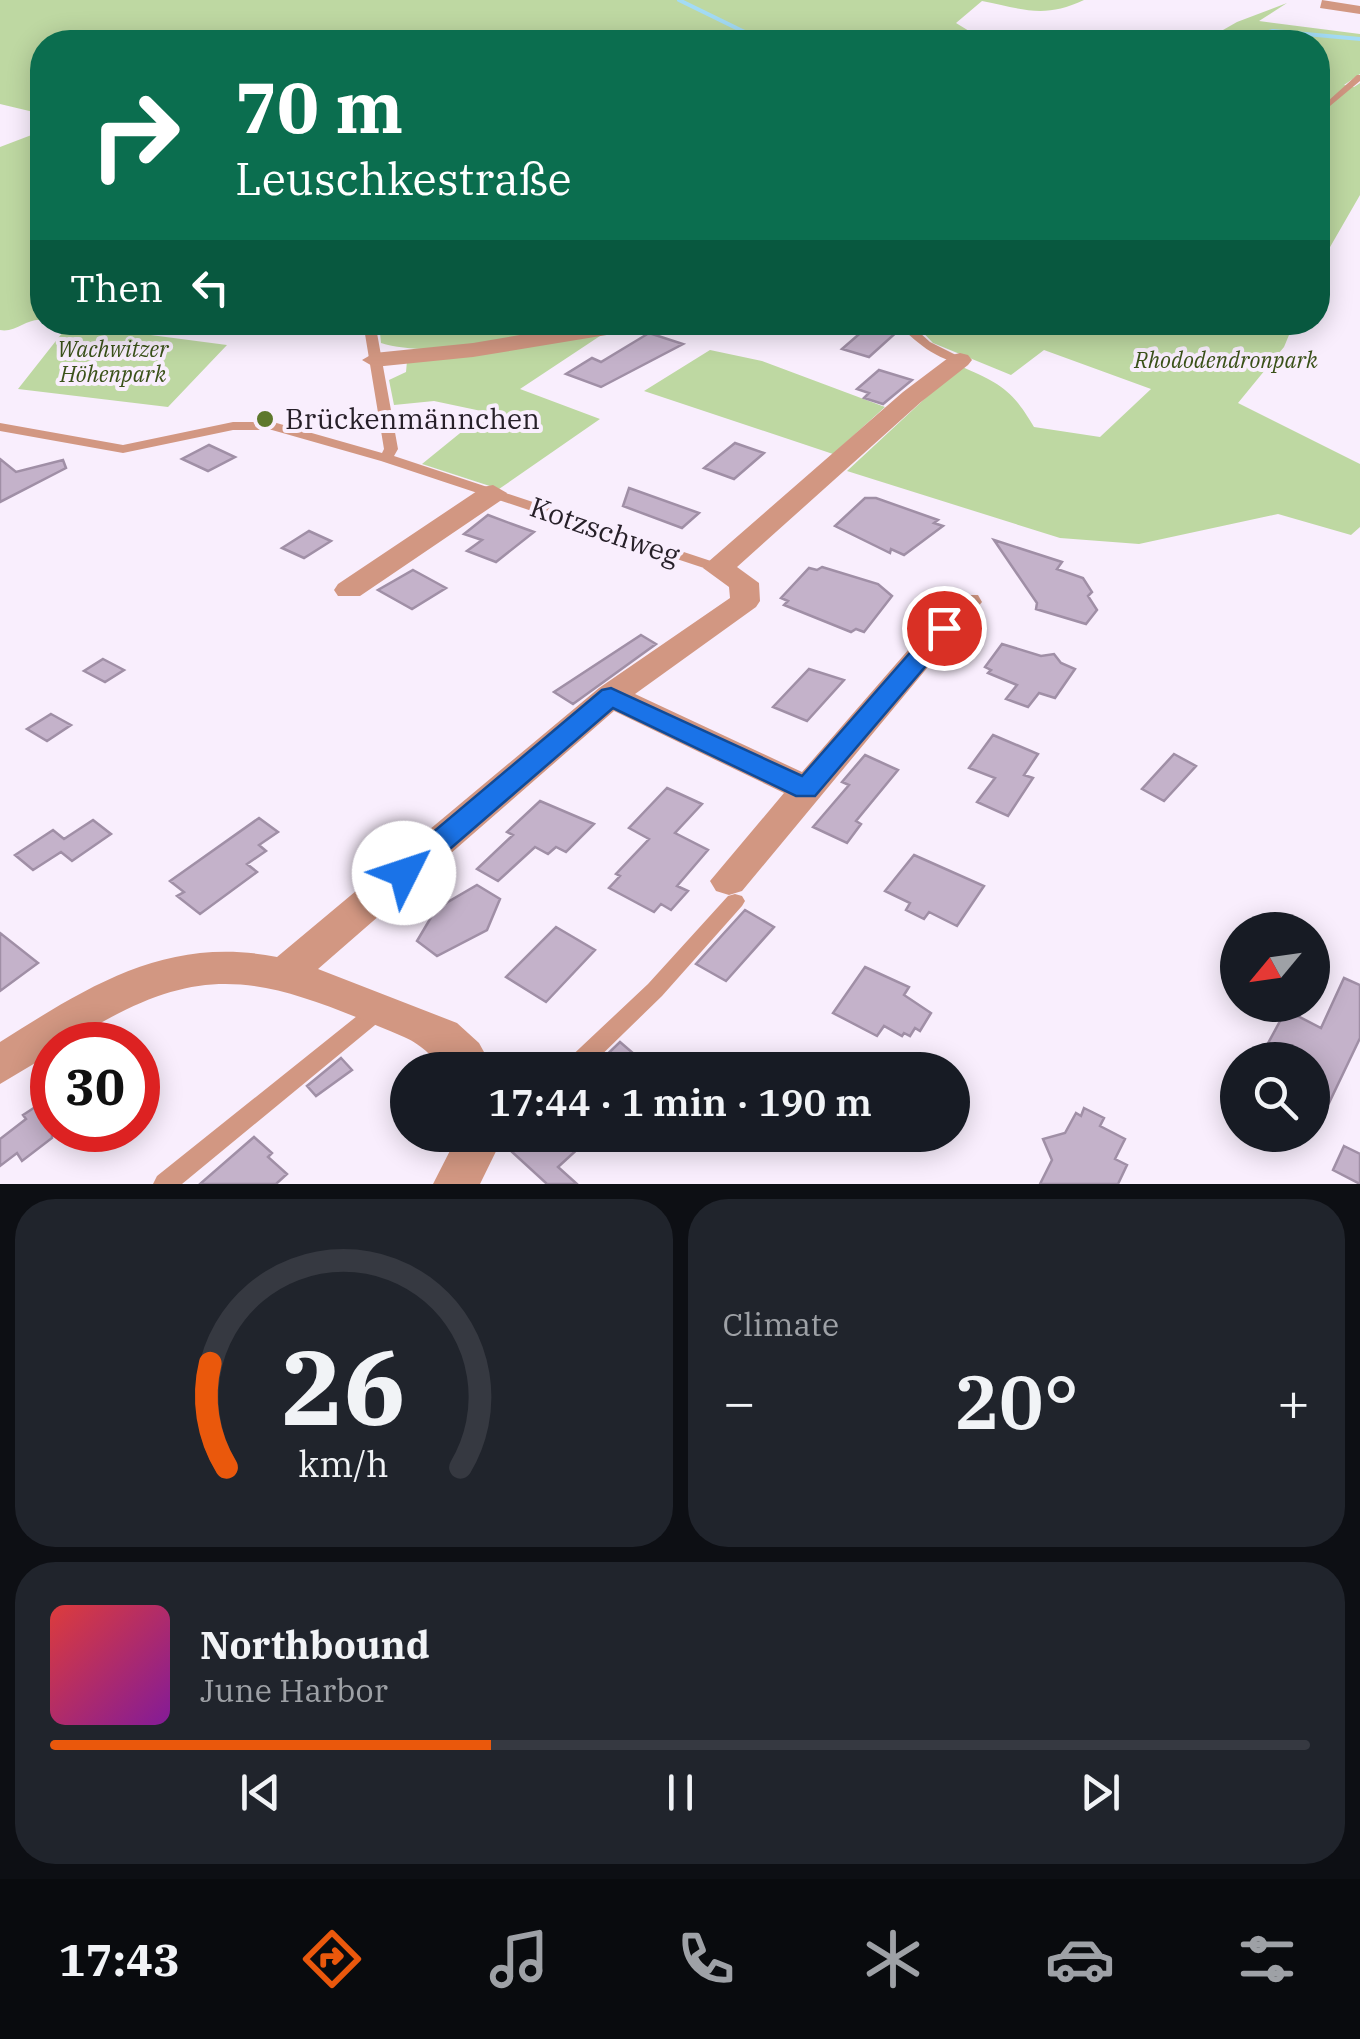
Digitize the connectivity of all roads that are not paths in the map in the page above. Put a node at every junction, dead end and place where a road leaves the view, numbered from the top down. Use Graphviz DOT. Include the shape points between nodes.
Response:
graph roads {
  1 [pos="1329,1"];
  2 [pos="1360,10"];
  3 [pos="1360,77"];
  4 [pos="1330,103"];
  5 [pos="371,335"];
  6 [pos="564,335"];
  7 [pos="919,335"];
  8 [pos="949,356"];
  9 [pos="374,360"];
  10 [pos="0,427"];
  11 [pos="132,448"];
  12 [pos="386,458"];
  13 [pos="114,460"];
  14 [pos="493,493"];
  15 [pos="718,568"];
  16 [pos="349,590"];
  17 [pos="967,602"];
  18 [pos="611,696"];
  19 [pos="806,789"];
  20 [pos="732,891"];
  21 [pos="284,974"];
  22 [pos="378,1010"];
  23 [pos="456,1052"];
  24 [pos="591,1052"];
  25 [pos="0,1066"];
  26 [pos="473,1152"];
  27 [pos="165,1184"];
  28 [pos="456,1184"];
  1 -- 2 [label="street" via="1325,5"];
  3 -- 4 [label="lane"];
  5 -- 9 [label="lane"];
  6 -- 9 [label="street"];
  7 -- 8 [label="lane"];
  8 -- 15 [label="street" via="912,397"];
  9 -- 12 [label="lane" via="391,449"];
  10 -- 11 [label="lane, Kotzschweg"];
  11 -- 12 [label="lane, Kotzschweg" via="255,424"];
  11 -- 13 [label="lane"];
  12 -- 14 [label="lane, Kotzschweg"];
  14 -- 15 [label="lane, Kotzschweg"];
  14 -- 16 [label="street, Kotzschweg"];
  15 -- 18 [label="street" via="744,584 744,601"];
  17 -- 19 [label="street"];
  18 -- 19 [label="street"];
  18 -- 21 [label="street"];
  19 -- 20 [label="street"];
  20 -- 24 [label="lane" via="655,990"];
  21 -- 22 [label="street"];
  21 -- 25 [label="street" via="200,964 160,972"];
  22 -- 23 [label="street" via="420,1021"];
  22 -- 27 [label="lane"];
  26 -- 28 [label="street"];
}
